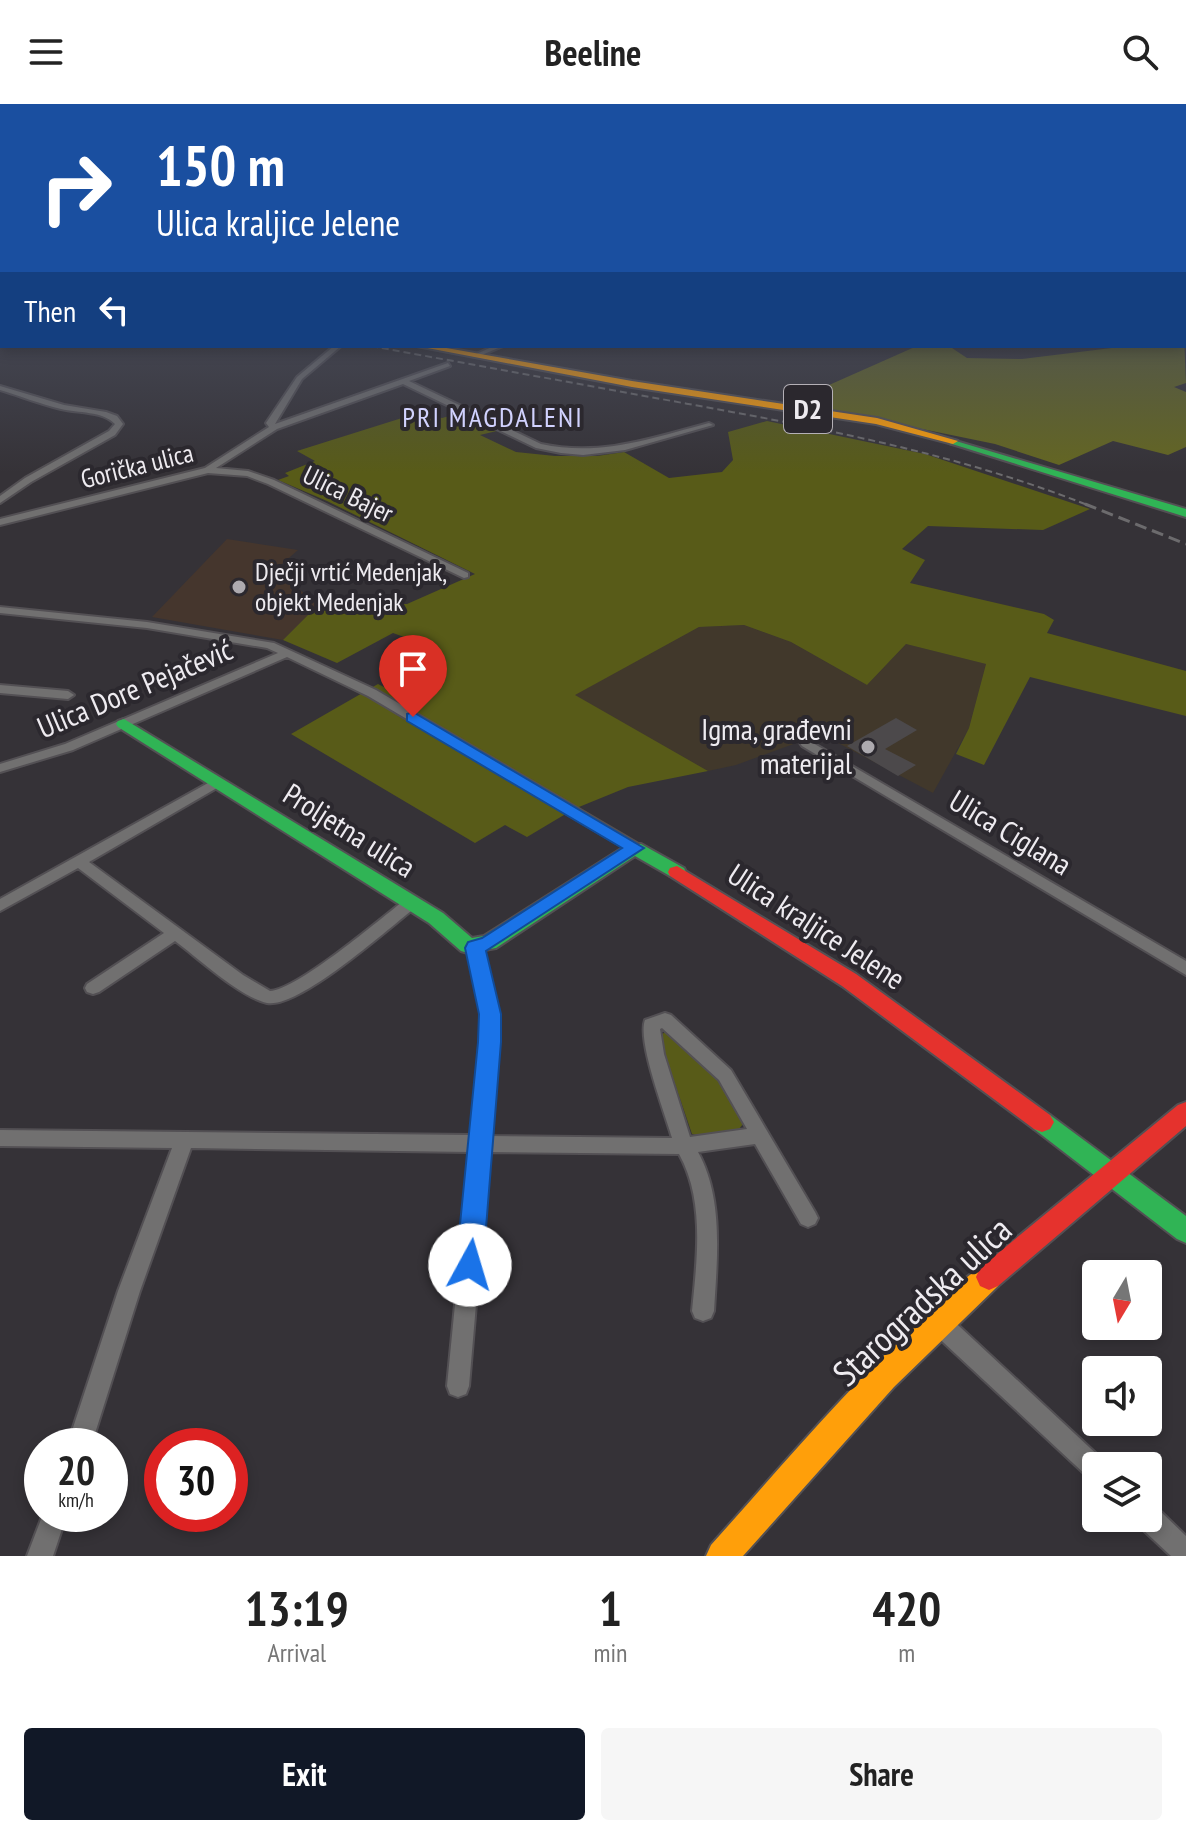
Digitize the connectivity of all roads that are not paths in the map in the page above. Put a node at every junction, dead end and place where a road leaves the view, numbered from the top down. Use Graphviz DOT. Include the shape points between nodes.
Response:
graph roads {
  1 [pos="336,348"];
  2 [pos="432,348"];
  3 [pos="495,348"];
  4 [pos="475,356"];
  5 [pos="448,365"];
  6 [pos="405,382"];
  7 [pos="0,388"];
  8 [pos="709,425"];
  9 [pos="274,427"];
  10 [pos="208,470"];
  11 [pos="0,500"];
  12 [pos="1186,513"];
  13 [pos="0,522"];
  14 [pos="464,575"];
  15 [pos="0,610"];
  16 [pos="288,653"];
  17 [pos="0,689"];
  18 [pos="68,695"];
  19 [pos="124,724"];
  20 [pos="806,743"];
  21 [pos="0,768"];
  22 [pos="217,782"];
  23 [pos="635,848"];
  24 [pos="78,861"];
  25 [pos="411,903"];
  26 [pos="0,906"];
  27 [pos="174,934"];
  28 [pos="475,948"];
  29 [pos="1186,969"];
  30 [pos="93,988"];
  31 [pos="1186,1112"];
  32 [pos="761,1135"];
  33 [pos="0,1138"];
  34 [pos="184,1141"];
  35 [pos="481,1143"];
  36 [pos="684,1146"];
  37 [pos="1111,1174"];
  38 [pos="808,1218"];
  39 [pos="1186,1231"];
  40 [pos="703,1311"];
  41 [pos="937,1321"];
  42 [pos="458,1386"];
  43 [pos="85,1428"];
  44 [pos="1082,1456"];
  45 [pos="1162,1530"];
  46 [pos="49,1532"];
  47 [pos="1186,1553"];
  48 [pos="40,1556"];
  49 [pos="722,1556"];
  1 -- 9 [label="street" via="299,378 270,423"];
  2 -- 4 [label="main road, D2"];
  3 -- 4 [label="street"];
  4 -- 12 [label="main road, D2" via="877,421"];
  5 -- 6 [label="street, Gorička ulica"];
  6 -- 8 [label="street" via="557,451 613,451"];
  6 -- 9 [label="street, Gorička ulica"];
  7 -- 11 [label="street" via="103,414 119,424 103,439"];
  9 -- 10 [label="street, Gorička ulica"];
  10 -- 13 [label="street, Gorička ulica"];
  10 -- 14 [label="street, Ulica Bajer" via="271,482"];
  15 -- 16 [label="street" via="196,631"];
  16 -- 19 [label="street, Ulica Dore Pejačević"];
  16 -- 23 [label="street" via="372,693"];
  17 -- 18 [label="street"];
  19 -- 21 [label="street, Ulica Dore Pejačević"];
  19 -- 22 [label="main road, Proljetna ulica"];
  20 -- 29 [label="street, Ulica Ciglana"];
  22 -- 24 [label="street"];
  22 -- 25 [label="main road, Proljetna ulica"];
  23 -- 28 [label="main road"];
  23 -- 37 [label="main road, Ulica kraljice Jelene" via="869,996"];
  24 -- 26 [label="street"];
  24 -- 27 [label="street, Proljetna ulica"];
  25 -- 27 [label="street, Proljetna ulica" via="294,990 276,997 258,994"];
  25 -- 28 [label="main road"];
  27 -- 30 [label="street"];
  28 -- 35 [label="street" via="490,1014"];
  31 -- 37 [label="main road, Starogradska ulica"];
  32 -- 36 [label="street"];
  32 -- 36 [label="street" via="725,1075 665,1020 651,1025 651,1036"];
  32 -- 38 [label="street"];
  33 -- 34 [label="street"];
  34 -- 35 [label="street"];
  34 -- 43 [label="street"];
  35 -- 36 [label="street"];
  35 -- 42 [label="street"];
  36 -- 40 [label="street" via="692,1156 704,1203"];
  37 -- 39 [label="main road, Ulica kraljice Jelene"];
  37 -- 41 [label="main road, Starogradska ulica"];
  41 -- 44 [label="street"];
  41 -- 49 [label="main road, Starogradska ulica"];
  45 -- 47 [label="street"];
  46 -- 48 [label="street"];
}
